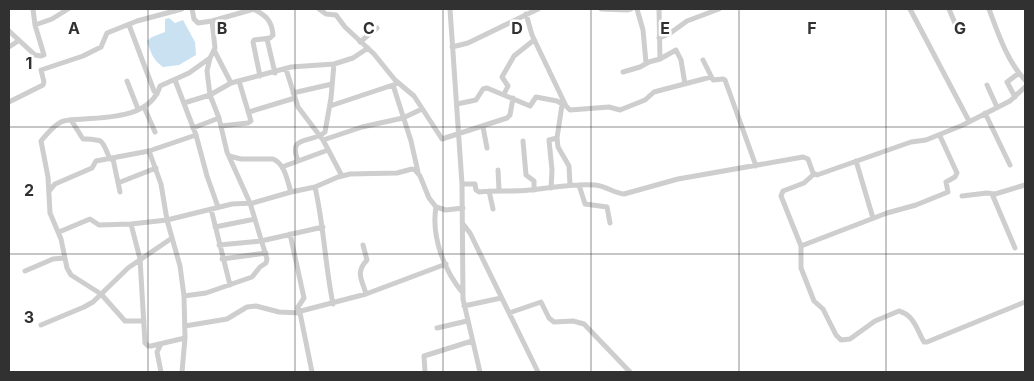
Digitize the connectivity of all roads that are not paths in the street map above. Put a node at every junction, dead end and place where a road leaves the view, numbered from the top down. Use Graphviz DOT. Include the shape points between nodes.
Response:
graph roads {
  1 [pos="34,9"];
  2 [pos="68,9"];
  3 [pos="182,9"];
  4 [pos="192,9"];
  5 [pos="253,9"];
  6 [pos="319,9"];
  7 [pos="450,9"];
  8 [pos="538,9"];
  9 [pos="602,9"];
  10 [pos="631,9"];
  11 [pos="637,9"];
  12 [pos="659,9"];
  13 [pos="719,9"];
  14 [pos="910,9"];
  15 [pos="949,9"];
  16 [pos="989,9"];
  17 [pos="526,14"];
  18 [pos="212,21"];
  19 [pos="129,25"];
  20 [pos="35,26"];
  21 [pos="376,28"];
  22 [pos="957,28"];
  23 [pos="9,32"];
  24 [pos="659,38"];
  25 [pos="267,39"];
  26 [pos="534,40"];
  27 [pos="18,41"];
  28 [pos="360,42"];
  29 [pos="9,47"];
  30 [pos="452,47"];
  31 [pos="368,48"];
  32 [pos="214,50"];
  33 [pos="210,58"];
  34 [pos="660,59"];
  35 [pos="703,60"];
  36 [pos="646,63"];
  37 [pos="334,64"];
  38 [pos="286,69"];
  39 [pos="622,72"];
  40 [pos="275,73"];
  41 [pos="1019,73"];
  42 [pos="260,76"];
  43 [pos="711,77"];
  44 [pos="175,80"];
  45 [pos="1025,80"];
  46 [pos="127,81"];
  47 [pos="238,81"];
  48 [pos="230,83"];
  49 [pos="332,84"];
  50 [pos="396,84"];
  51 [pos="685,84"];
  52 [pos="986,85"];
  53 [pos="1025,86"];
  54 [pos="157,94"];
  55 [pos="504,94"];
  56 [pos="210,95"];
  57 [pos="294,96"];
  58 [pos="1015,97"];
  59 [pos="513,98"];
  60 [pos="9,102"];
  61 [pos="184,103"];
  62 [pos="457,104"];
  63 [pos="564,105"];
  64 [pos="330,106"];
  65 [pos="144,107"];
  66 [pos="997,107"];
  67 [pos="422,109"];
  68 [pos="138,110"];
  69 [pos="249,112"];
  70 [pos="985,113"];
  71 [pos="219,118"];
  72 [pos="403,118"];
  73 [pos="71,120"];
  74 [pos="969,122"];
  75 [pos="221,126"];
  76 [pos="482,126"];
  77 [pos="193,128"];
  78 [pos="155,132"];
  79 [pos="459,134"];
  80 [pos="196,135"];
  81 [pos="940,136"];
  82 [pos="321,138"];
  83 [pos="557,138"];
  84 [pos="523,141"];
  85 [pos="487,148"];
  86 [pos="328,150"];
  87 [pos="149,151"];
  88 [pos="229,156"];
  89 [pos="111,159"];
  90 [pos="298,161"];
  91 [pos="856,161"];
  92 [pos="1010,165"];
  93 [pos="756,166"];
  94 [pos="282,167"];
  95 [pos="156,168"];
  96 [pos="498,170"];
  97 [pos="418,172"];
  98 [pos="814,174"];
  99 [pos="342,176"];
  100 [pos="118,182"];
  101 [pos="462,184"];
  102 [pos="570,184"];
  103 [pos="580,185"];
  104 [pos="1025,185"];
  105 [pos="314,187"];
  106 [pos="551,188"];
  107 [pos="499,190"];
  108 [pos="534,190"];
  109 [pos="490,191"];
  110 [pos="49,192"];
  111 [pos="120,192"];
  112 [pos="291,192"];
  113 [pos="992,194"];
  114 [pos="962,196"];
  115 [pos="250,203"];
  116 [pos="218,207"];
  117 [pos="436,207"];
  118 [pos="462,208"];
  119 [pos="494,208"];
  120 [pos="211,209"];
  121 [pos="873,218"];
  122 [pos="255,219"];
  123 [pos="167,220"];
  124 [pos="463,223"];
  125 [pos="610,223"];
  126 [pos="131,224"];
  127 [pos="215,227"];
  128 [pos="323,227"];
  129 [pos="59,232"];
  130 [pos="290,234"];
  131 [pos="172,238"];
  132 [pos="262,241"];
  133 [pos="219,245"];
  134 [pos="364,245"];
  135 [pos="801,246"];
  136 [pos="1015,248"];
  137 [pos="266,254"];
  138 [pos="64,258"];
  139 [pos="140,259"];
  140 [pos="222,259"];
  141 [pos="446,264"];
  142 [pos="25,271"];
  143 [pos="230,285"];
  144 [pos="101,294"];
  145 [pos="366,294"];
  146 [pos="463,294"];
  147 [pos="184,296"];
  148 [pos="501,298"];
  149 [pos="1025,302"];
  150 [pos="333,304"];
  151 [pos="464,306"];
  152 [pos="300,312"];
  153 [pos="509,314"];
  154 [pos="144,321"];
  155 [pos="467,321"];
  156 [pos="41,325"];
  157 [pos="185,326"];
  158 [pos="437,328"];
  159 [pos="185,338"];
  160 [pos="472,341"];
  161 [pos="161,344"];
  162 [pos="161,372"];
  163 [pos="182,372"];
  164 [pos="312,372"];
  165 [pos="425,372"];
  166 [pos="480,372"];
  167 [pos="538,372"];
  168 [pos="630,372"];
  1 -- 20 [label="street"];
  2 -- 20 [label="street"];
  3 -- 19 [label="street"];
  4 -- 18 [label="street" via="196,22"];
  5 -- 18 [label="street"];
  5 -- 25 [label="street" via="270,21 273,35"];
  6 -- 28 [label="street" via="336,15"];
  7 -- 30 [label="street"];
  8 -- 17 [label="street"];
  9 -- 10 [label="street"];
  11 -- 36 [label="street"];
  12 -- 24 [label="street"];
  13 -- 24 [label="street" via="687,21"];
  14 -- 74 [label="street"];
  15 -- 22 [label="street"];
  16 -- 41 [label="street"];
  17 -- 26 [label="street"];
  17 -- 30 [label="street"];
  18 -- 32 [label="street"];
  19 -- 54 [label="street"];
  19 -- 60 [label="street" via="107,34 102,46 83,56 41,70 42,85"];
  20 -- 27 [label="street" via="44,54 35,55"];
  21 -- 28 [label="street"];
  23 -- 27 [label="street"];
  24 -- 34 [label="street"];
  25 -- 40 [label="street"];
  25 -- 42 [label="street" via="253,42"];
  26 -- 55 [label="street" via="512,59 502,76 508,86"];
  26 -- 63 [label="street"];
  27 -- 29 [label="street"];
  28 -- 31 [label="street"];
  30 -- 62 [label="street"];
  31 -- 37 [label="street" via="353,58"];
  31 -- 50 [label="street"];
  32 -- 33 [label="street"];
  32 -- 48 [label="street"];
  33 -- 44 [label="street"];
  33 -- 56 [label="street" via="207,71"];
  34 -- 36 [label="street"];
  34 -- 51 [label="street" via="678,50"];
  35 -- 43 [label="street"];
  36 -- 39 [label="street"];
  37 -- 38 [label="street"];
  37 -- 49 [label="street"];
  38 -- 40 [label="street"];
  38 -- 57 [label="street"];
  40 -- 42 [label="street"];
  41 -- 45 [label="street"];
  41 -- 58 [label="street" via="1007,82"];
  42 -- 47 [label="street"];
  43 -- 51 [label="street"];
  43 -- 93 [label="street" via="713,81 725,80"];
  44 -- 54 [label="street" via="160,86"];
  44 -- 61 [label="street"];
  46 -- 68 [label="street"];
  47 -- 48 [label="street"];
  47 -- 69 [label="street"];
  48 -- 56 [label="street"];
  49 -- 57 [label="street"];
  49 -- 64 [label="street"];
  50 -- 64 [label="street"];
  50 -- 67 [label="street" via="414,96"];
  50 -- 72 [label="street"];
  51 -- 63 [label="street" via="654,92 645,100 620,110 609,107 572,110"];
  52 -- 66 [label="street"];
  53 -- 58 [label="street"];
  54 -- 65 [label="street"];
  55 -- 59 [label="street"];
  55 -- 62 [label="street" via="484,88 476,100"];
  56 -- 61 [label="street"];
  56 -- 71 [label="street"];
  57 -- 69 [label="street"];
  57 -- 82 [label="street" via="303,116"];
  58 -- 66 [label="street"];
  59 -- 63 [label="street" via="530,106 536,97"];
  59 -- 76 [label="street" via="508,117"];
  61 -- 77 [label="street"];
  62 -- 79 [label="street"];
  63 -- 83 [label="street"];
  64 -- 82 [label="street"];
  65 -- 68 [label="street"];
  65 -- 78 [label="street"];
  66 -- 70 [label="street"];
  67 -- 72 [label="street"];
  67 -- 79 [label="street" via="442,139"];
  68 -- 73 [label="street" via="124,115"];
  69 -- 75 [label="street" via="250,122"];
  70 -- 74 [label="street"];
  70 -- 92 [label="street"];
  71 -- 75 [label="street"];
  71 -- 77 [label="street"];
  72 -- 82 [label="street"];
  72 -- 97 [label="street"];
  73 -- 89 [label="street" via="83,139 101,142"];
  73 -- 110 [label="street" via="55,126 42,141"];
  74 -- 81 [label="street"];
  75 -- 88 [label="street"];
  76 -- 79 [label="street"];
  76 -- 85 [label="street"];
  77 -- 80 [label="street"];
  79 -- 101 [label="street"];
  80 -- 87 [label="street"];
  80 -- 116 [label="street"];
  81 -- 91 [label="street" via="911,142"];
  81 -- 121 [label="street" via="957,173 946,182 948,192"];
  82 -- 86 [label="street"];
  82 -- 90 [label="street" via="302,141 296,146 294,153"];
  83 -- 102 [label="street" via="559,151 569,166"];
  83 -- 106 [label="street" via="548,140"];
  84 -- 108 [label="street" via="526,174 534,181"];
  86 -- 90 [label="street"];
  86 -- 99 [label="street"];
  87 -- 89 [label="street"];
  87 -- 95 [label="street"];
  88 -- 94 [label="street" via="273,159"];
  88 -- 115 [label="street"];
  89 -- 100 [label="street"];
  89 -- 110 [label="street" via="96,161 92,168 55,184"];
  90 -- 94 [label="street"];
  91 -- 98 [label="street"];
  91 -- 121 [label="street"];
  93 -- 98 [label="street" via="805,157"];
  93 -- 103 [label="street" via="678,178 624,194 606,187"];
  94 -- 112 [label="street"];
  95 -- 100 [label="street"];
  95 -- 123 [label="street"];
  96 -- 107 [label="street"];
  97 -- 99 [label="street" via="412,169"];
  97 -- 117 [label="street"];
  98 -- 135 [label="street" via="804,183 781,194"];
  99 -- 105 [label="street"];
  100 -- 111 [label="street"];
  101 -- 109 [label="street" via="475,184 478,192"];
  101 -- 118 [label="street"];
  102 -- 103 [label="street"];
  102 -- 106 [label="street"];
  103 -- 125 [label="street" via="585,204 607,206"];
  104 -- 113 [label="street"];
  105 -- 112 [label="street"];
  105 -- 128 [label="street"];
  106 -- 108 [label="street"];
  107 -- 108 [label="street"];
  107 -- 109 [label="street"];
  109 -- 119 [label="street"];
  110 -- 129 [label="street" via="50,213"];
  112 -- 115 [label="street"];
  113 -- 114 [label="street"];
  113 -- 136 [label="street"];
  115 -- 116 [label="street"];
  115 -- 122 [label="street"];
  116 -- 120 [label="street"];
  117 -- 118 [label="street" via="446,210"];
  117 -- 141 [label="street" via="435,222"];
  118 -- 124 [label="street"];
  120 -- 123 [label="street"];
  120 -- 127 [label="street"];
  121 -- 135 [label="street"];
  122 -- 127 [label="street"];
  122 -- 132 [label="street"];
  123 -- 126 [label="street"];
  123 -- 131 [label="street"];
  124 -- 146 [label="street"];
  124 -- 148 [label="street"];
  126 -- 129 [label="street" via="97,225 91,219"];
  126 -- 139 [label="street"];
  127 -- 133 [label="street"];
  128 -- 130 [label="street"];
  128 -- 150 [label="street"];
  129 -- 138 [label="street"];
  130 -- 132 [label="street"];
  130 -- 152 [label="street" via="304,298 298,306"];
  131 -- 139 [label="street"];
  131 -- 147 [label="street"];
  132 -- 133 [label="street"];
  132 -- 137 [label="street"];
  133 -- 140 [label="street"];
  134 -- 145 [label="street" via="367,260 360,270"];
  135 -- 149 [label="street" via="801,268 814,300 841,340 850,339 874,321 899,311 907,314 927,342"];
  137 -- 140 [label="street"];
  137 -- 143 [label="street" via="266,263 254,276"];
  138 -- 142 [label="street" via="53,259"];
  138 -- 144 [label="street" via="71,274"];
  139 -- 144 [label="street"];
  139 -- 154 [label="street"];
  140 -- 143 [label="street"];
  141 -- 145 [label="street"];
  141 -- 146 [label="street"];
  143 -- 147 [label="street"];
  144 -- 154 [label="street" via="125,321"];
  144 -- 156 [label="street" via="84,308"];
  145 -- 150 [label="street"];
  146 -- 151 [label="street"];
  147 -- 157 [label="street"];
  148 -- 151 [label="street"];
  148 -- 153 [label="street"];
  150 -- 152 [label="street"];
  151 -- 155 [label="street"];
  152 -- 157 [label="street" via="247,307 227,319"];
  152 -- 164 [label="street"];
  153 -- 167 [label="street"];
  153 -- 168 [label="street" via="541,302 554,322 584,324"];
  154 -- 161 [label="street" via="146,345"];
  155 -- 158 [label="street"];
  155 -- 160 [label="street"];
  157 -- 159 [label="street"];
  159 -- 161 [label="street"];
  159 -- 163 [label="street"];
  160 -- 165 [label="street" via="424,356"];
  160 -- 166 [label="street"];
  161 -- 162 [label="street" via="157,352"];
}
